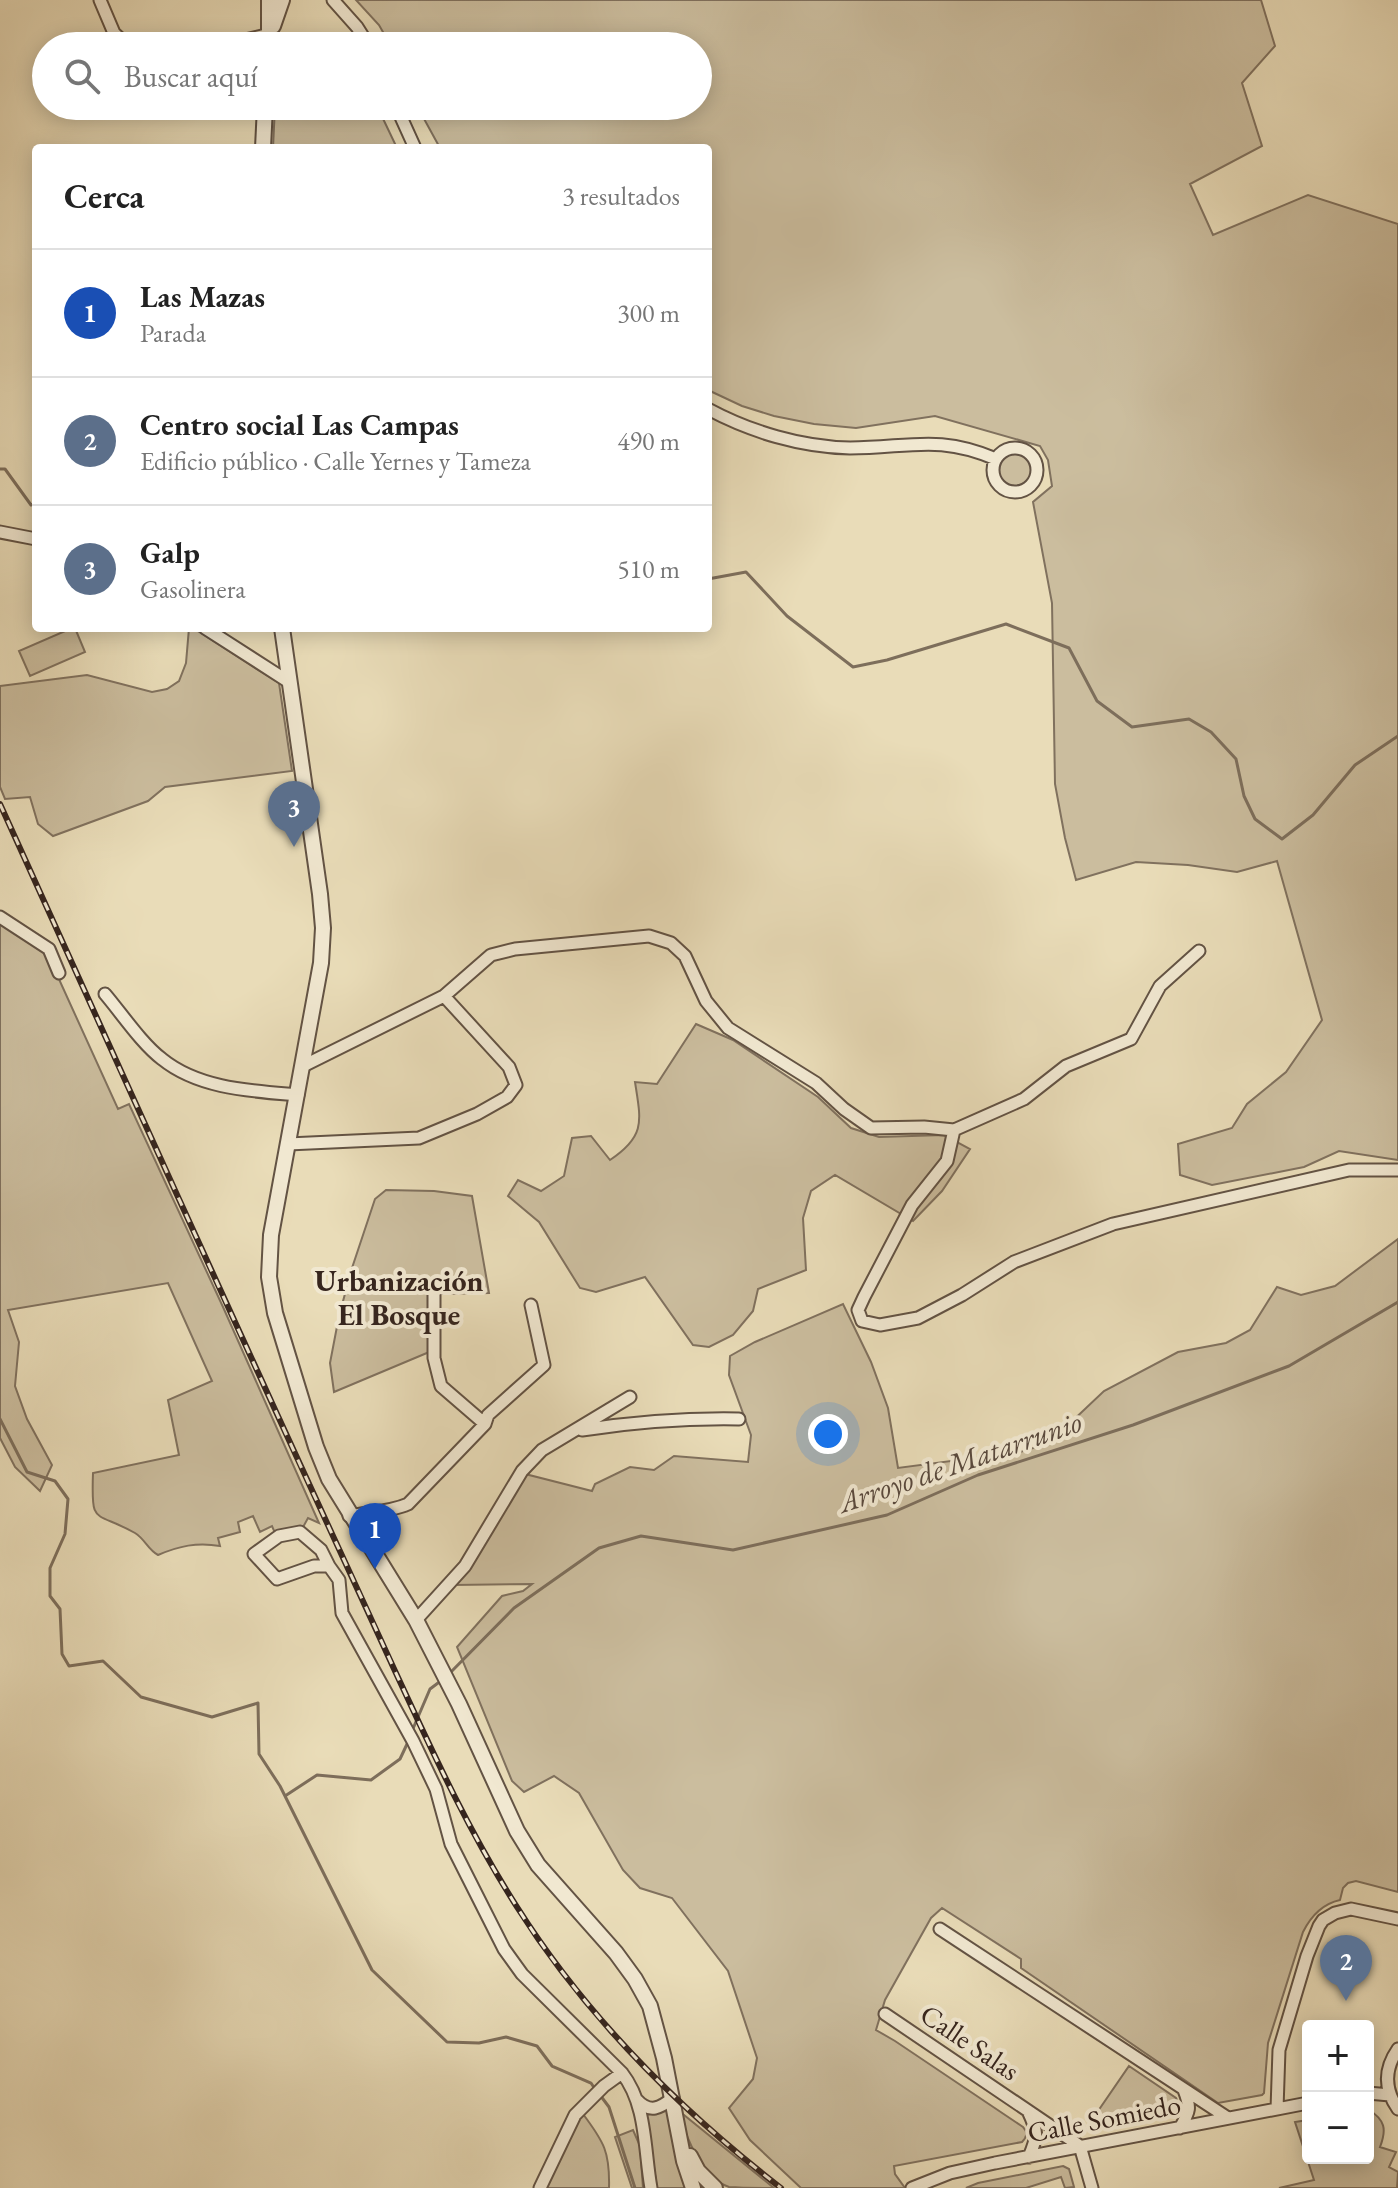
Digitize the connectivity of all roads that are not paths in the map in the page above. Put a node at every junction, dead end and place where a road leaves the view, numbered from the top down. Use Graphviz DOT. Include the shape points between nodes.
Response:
graph roads {
  1 [pos="100,0"];
  2 [pos="333,0"];
  3 [pos="274,1"];
  4 [pos="114,32"];
  5 [pos="271,32"];
  6 [pos="360,32"];
  7 [pos="264,120"];
  8 [pos="402,120"];
  9 [pos="263,144"];
  10 [pos="413,144"];
  11 [pos="712,411"];
  12 [pos="996,459"];
  13 [pos="0,532"];
  14 [pos="32,538"];
  15 [pos="211,632"];
  16 [pos="283,632"];
  17 [pos="289,682"];
  18 [pos="0,917"];
  19 [pos="1199,951"];
  20 [pos="59,973"];
  21 [pos="105,994"];
  22 [pos="444,996"];
  23 [pos="303,1066"];
  24 [pos="298,1095"];
  25 [pos="954,1130"];
  26 [pos="288,1144"];
  27 [pos="1398,1170"];
  28 [pos="434,1294"];
  29 [pos="531,1305"];
  30 [pos="630,1397"];
  31 [pos="739,1419"];
  32 [pos="485,1424"];
  33 [pos="574,1431"];
  34 [pos="349,1516"];
  35 [pos="329,1566"];
  36 [pos="416,1620"];
  37 [pos="1398,1919"];
  38 [pos="940,1929"];
  39 [pos="885,2014"];
  40 [pos="1398,2049"];
  41 [pos="622,2073"];
  42 [pos="1387,2081"];
  43 [pos="1374,2089"];
  44 [pos="1184,2090"];
  45 [pos="1374,2093"];
  46 [pos="1390,2095"];
  47 [pos="673,2098"];
  48 [pos="637,2100"];
  49 [pos="1302,2104"];
  50 [pos="1277,2109"];
  51 [pos="1398,2109"];
  52 [pos="1027,2111"];
  53 [pos="1228,2118"];
  54 [pos="1180,2128"];
  55 [pos="681,2142"];
  56 [pos="1080,2146"];
  57 [pos="1029,2157"];
  58 [pos="540,2188"];
  59 [pos="651,2188"];
  60 [pos="693,2188"];
  61 [pos="715,2188"];
  62 [pos="912,2188"];
  63 [pos="1092,2188"];
  1 -- 4 [label="street"];
  2 -- 6 [label="street"];
  3 -- 5 [label="street"];
  7 -- 9 [label="street"];
  8 -- 10 [label="street"];
  11 -- 12 [label="street" via="807,444 848,448 931,442"];
  12 -- 12 [label="street" via="993,474 1008,491 1019,492 1035,481 1038,468 1028,451 1013,447"];
  13 -- 14 [label="street"];
  15 -- 17 [label="street"];
  16 -- 17 [label="street"];
  17 -- 23 [label="street" via="323,928"];
  18 -- 20 [label="street" via="49,949"];
  19 -- 25 [label="street" via="1160,986 1131,1039 1066,1066 1024,1099"];
  21 -- 24 [label="street" via="173,1067 246,1091"];
  22 -- 23 [label="street"];
  22 -- 25 [label="street" via="491,955 649,936 671,943 685,956 706,1001 728,1028 816,1083 871,1128"];
  22 -- 26 [label="street" via="509,1067 516,1085 507,1097 419,1138"];
  23 -- 24 [label="street"];
  24 -- 26 [label="street"];
  25 -- 27 [label="street" via="947,1161 912,1205 864,1297 858,1310 862,1321 880,1325 918,1318 1014,1262 1113,1224 1349,1170"];
  26 -- 34 [label="street" via="269,1277 316,1447"];
  28 -- 32 [label="street" via="434,1358 441,1386"];
  29 -- 32 [label="street" via="544,1365 488,1415"];
  30 -- 33 [label="street"];
  31 -- 33 [label="street" via="628,1423"];
  32 -- 34 [label="street" via="408,1504"];
  33 -- 36 [label="street" via="542,1450 522,1471 465,1566"];
  34 -- 36 [label="street"];
  35 -- 35 [label="street" via="277,1579 254,1554 279,1536 300,1532 321,1550"];
  35 -- 41 [label="street" via="339,1580 342,1613 413,1741 436,1789 451,1844 504,1949 522,1974"];
  36 -- 47 [label="street" via="517,1831 538,1865 616,1953 650,2006"];
  37 -- 50 [label="street" via="1351,1909 1319,1926 1279,2050"];
  38 -- 44 [label="street"];
  39 -- 52 [label="street, Calle Salas"];
  40 -- 42 [label="street"];
  41 -- 48 [label="street"];
  41 -- 58 [label="street" via="575,2115"];
  42 -- 43 [label="street"];
  42 -- 46 [label="street"];
  44 -- 53 [label="street"];
  44 -- 54 [label="street" via="1190,2106"];
  45 -- 46 [label="street"];
  46 -- 51 [label="street"];
  47 -- 48 [label="street" via="654,2109"];
  47 -- 55 [label="street"];
  48 -- 59 [label="street"];
  49 -- 50 [label="street, Calle Somiedo"];
  50 -- 53 [label="street, Calle Somiedo"];
  52 -- 56 [label="street, Calle Salas"];
  52 -- 57 [label="street, Calle Salas" via="1037,2137"];
  53 -- 54 [label="street, Calle Somiedo"];
  54 -- 56 [label="street, Calle Somiedo"];
  55 -- 60 [label="street"];
  55 -- 61 [label="street"];
  56 -- 57 [label="street, Calle Somiedo"];
  56 -- 63 [label="street"];
  57 -- 62 [label="street, Calle Somiedo" via="950,2173"];
}
